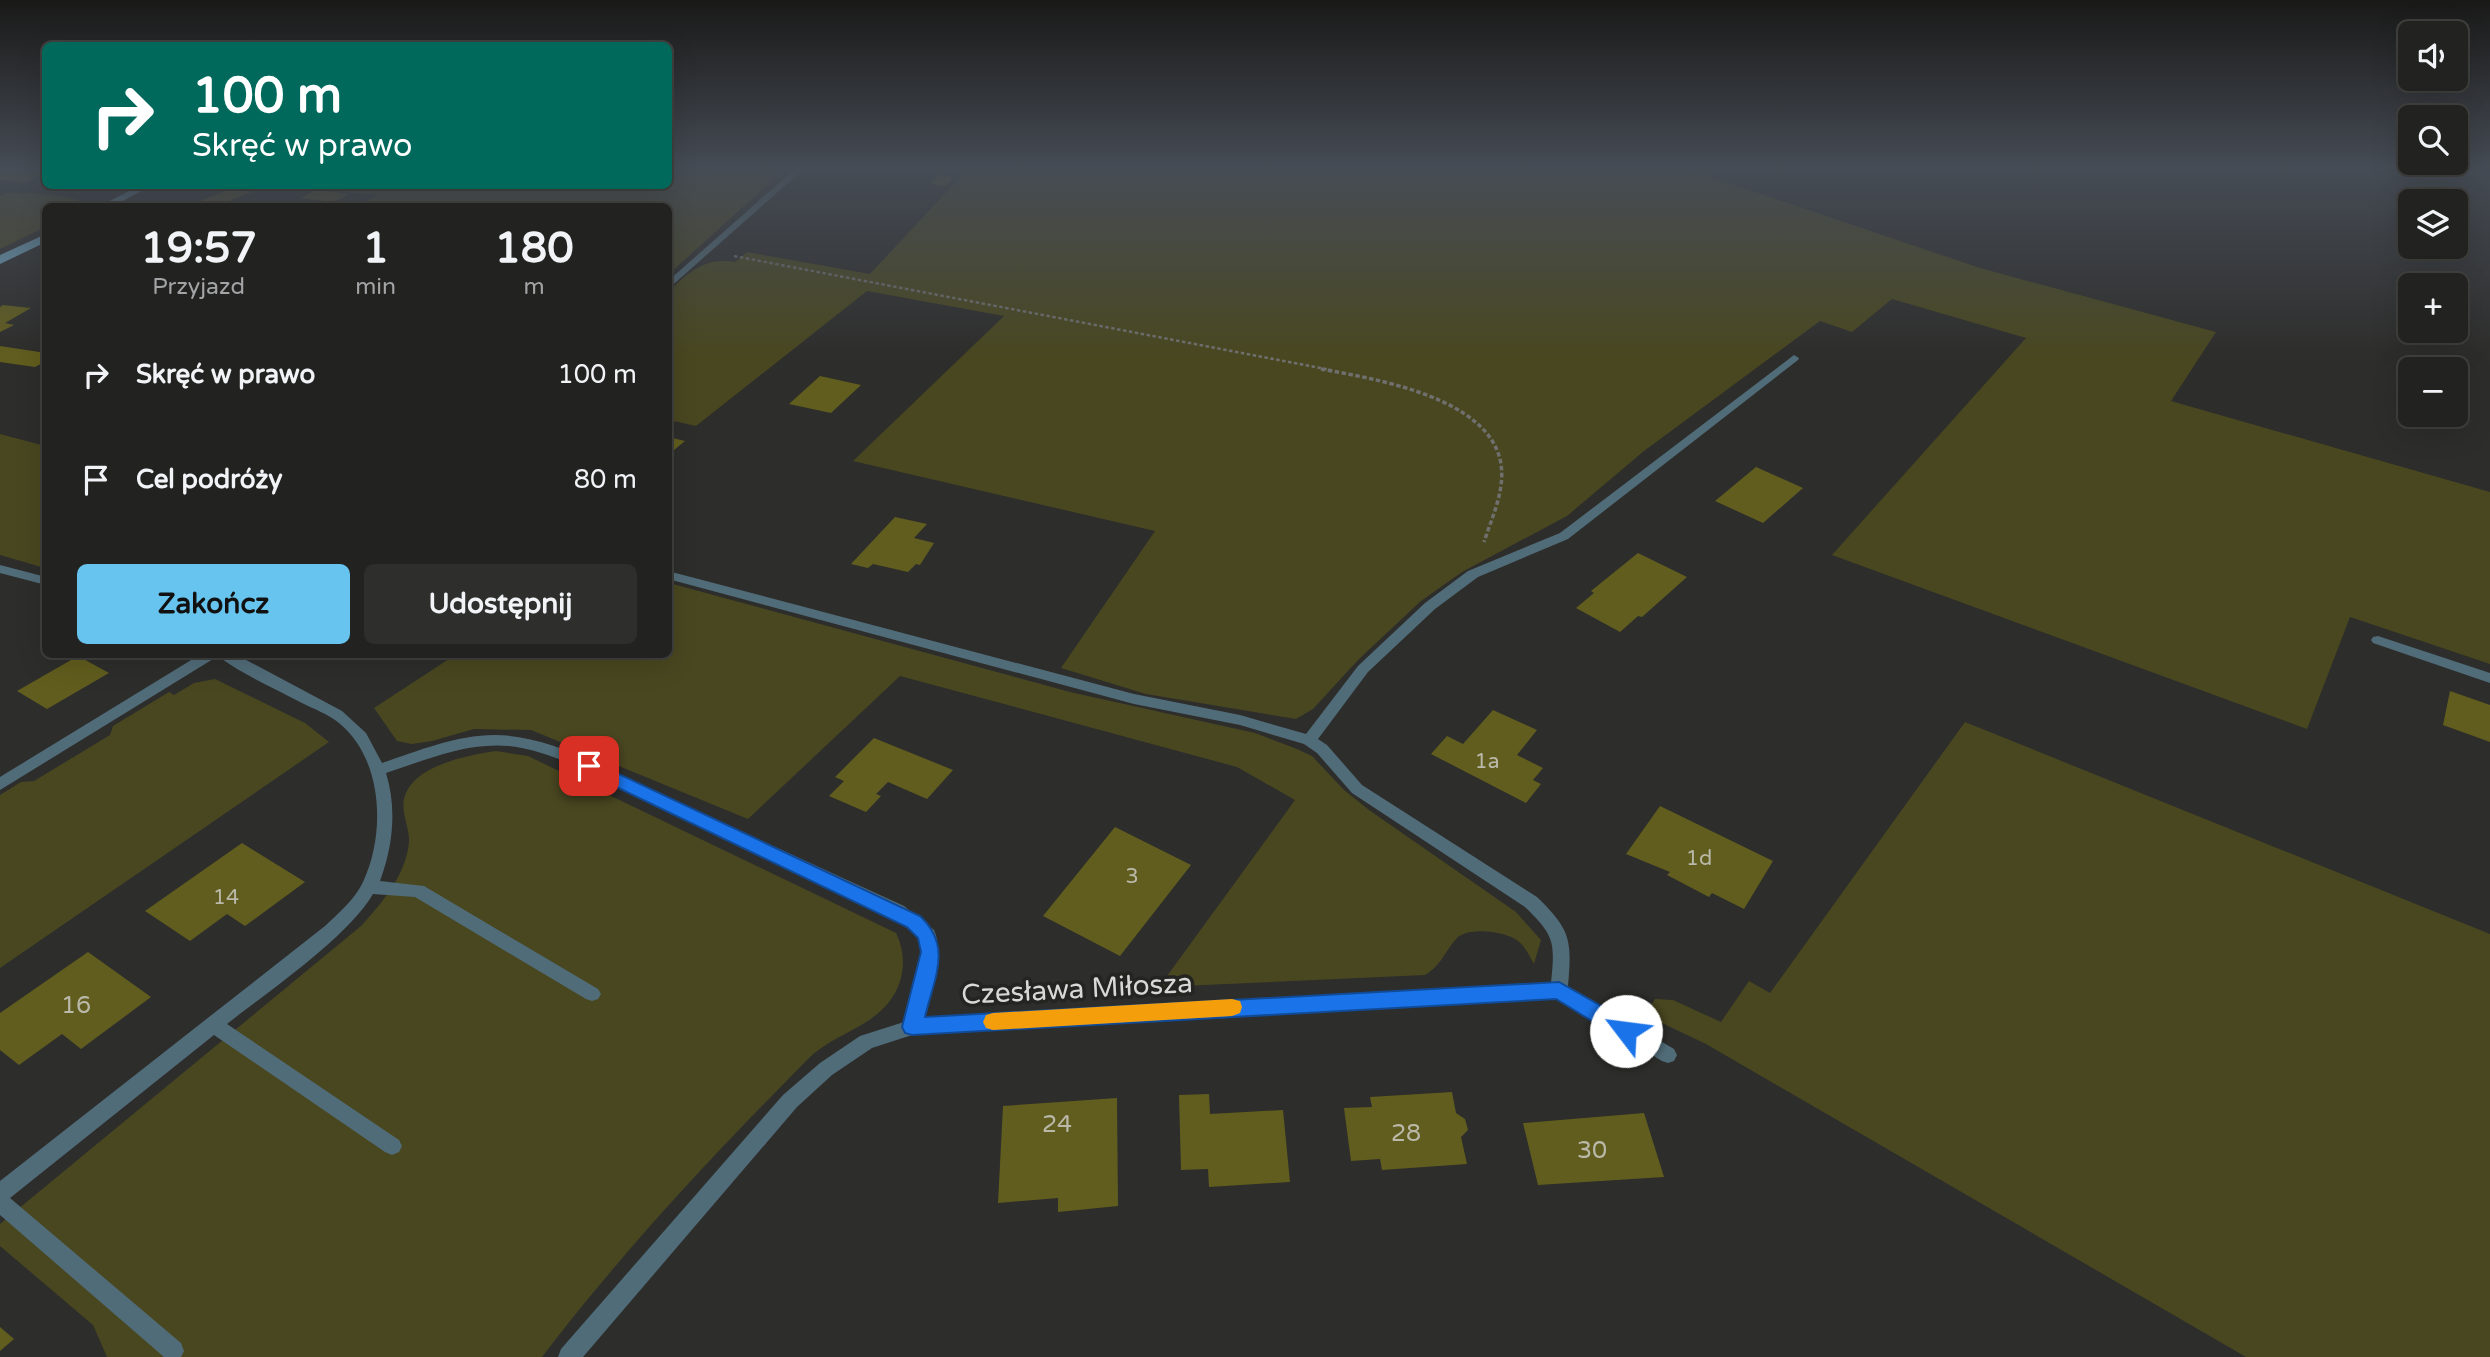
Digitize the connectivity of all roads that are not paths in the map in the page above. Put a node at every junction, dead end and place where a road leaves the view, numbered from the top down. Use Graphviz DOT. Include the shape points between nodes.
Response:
graph roads {
  1 [pos="729,231"];
  2 [pos="42,239"];
  3 [pos="0,260"];
  4 [pos="672,282"];
  5 [pos="1794,358"];
  6 [pos="0,569"];
  7 [pos="672,576"];
  8 [pos="42,580"];
  9 [pos="2378,640"];
  10 [pos="205,658"];
  11 [pos="230,658"];
  12 [pos="2490,678"];
  13 [pos="1309,740"];
  14 [pos="378,770"];
  15 [pos="0,784"];
  16 [pos="369,887"];
  17 [pos="1559,990"];
  18 [pos="592,994"];
  19 [pos="214,1025"];
  20 [pos="912,1027"];
  21 [pos="1668,1055"];
  22 [pos="392,1146"];
  23 [pos="0,1193"];
  24 [pos="0,1202"];
  25 [pos="173,1351"];
  26 [pos="569,1357"];
  1 -- 4 [label="street"];
  2 -- 3 [label="main road"];
  5 -- 13 [label="street" via="1564,536 1473,574 1430,606 1363,669"];
  6 -- 8 [label="street"];
  7 -- 13 [label="street" via="1133,699 1240,720"];
  9 -- 12 [label="street"];
  10 -- 15 [label="street"];
  11 -- 14 [label="street" via="344,719 371,751"];
  13 -- 17 [label="street" via="1357,789 1531,902 1556,925 1563,940"];
  14 -- 16 [label="street" via="386,829 382,856"];
  14 -- 20 [label="street" via="469,743 509,741 549,751 898,911 928,935 930,952"];
  16 -- 18 [label="street" via="418,891"];
  16 -- 19 [label="street" via="343,919"];
  17 -- 20 [label="street, Czesława Miłosza"];
  17 -- 21 [label="street"];
  19 -- 22 [label="street"];
  19 -- 23 [label="street"];
  20 -- 26 [label="street, Czesława Miłosza" via="866,1042 790,1101"];
  24 -- 25 [label="street"];
}
